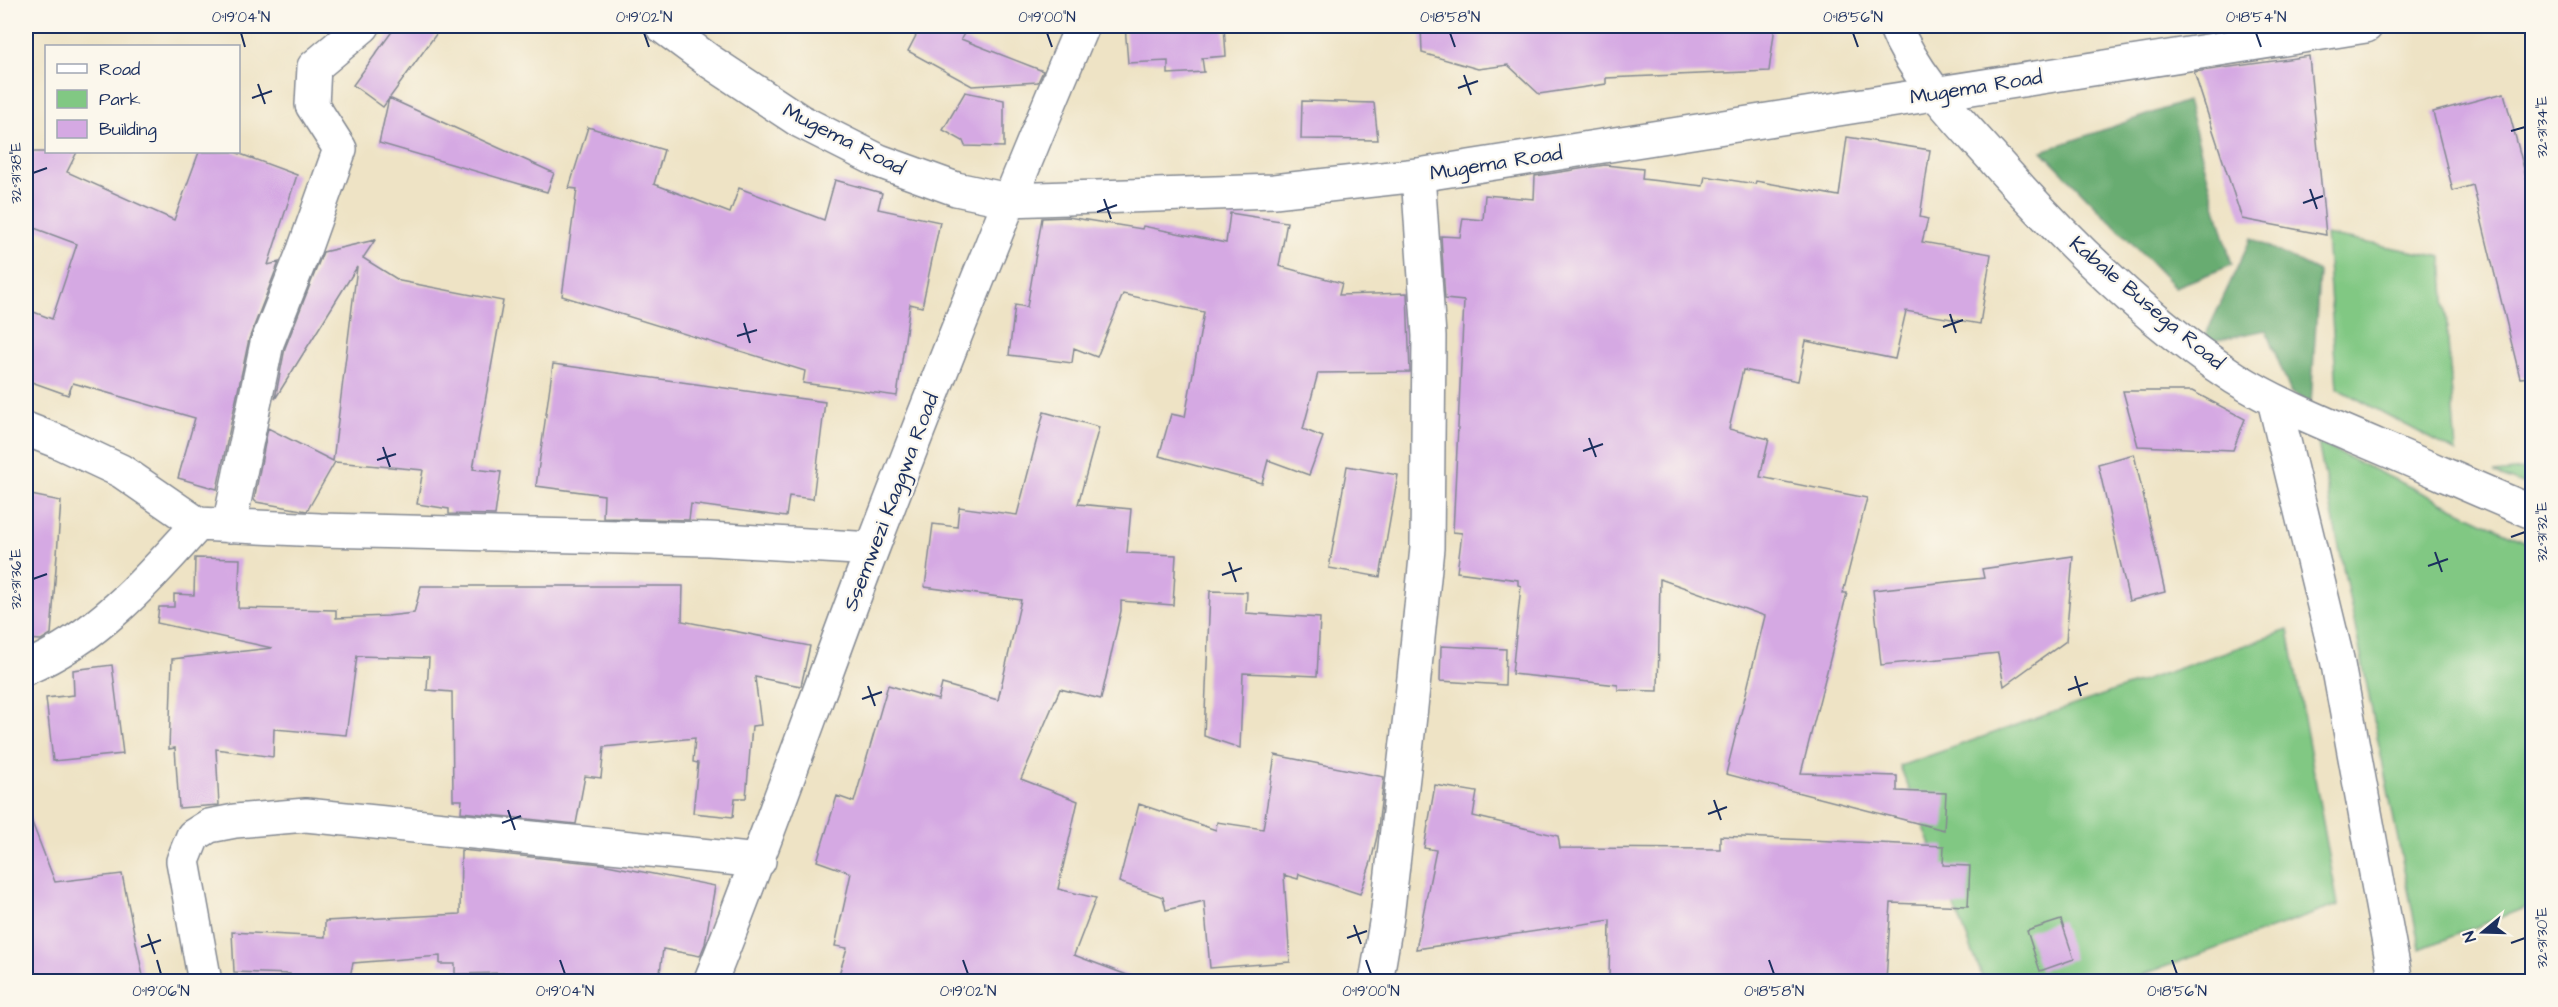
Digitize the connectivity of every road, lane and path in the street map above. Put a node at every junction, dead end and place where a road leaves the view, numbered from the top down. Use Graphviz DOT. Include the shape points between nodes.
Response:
graph roads {
  1 [pos="363,26"];
  2 [pos="662,26"];
  3 [pos="1082,26"];
  4 [pos="1894,26"];
  5 [pos="2366,26"];
  6 [pos="2269,33"];
  7 [pos="1935,94"];
  8 [pos="1418,175"];
  9 [pos="1008,200"];
  10 [pos="2274,400"];
  11 [pos="26,429"];
  12 [pos="2532,512"];
  13 [pos="213,525"];
  14 [pos="872,549"];
  15 [pos="26,668"];
  16 [pos="759,861"];
  17 [pos="205,981"];
  18 [pos="710,981"];
  19 [pos="1376,981"];
  20 [pos="2396,981"];
  1 -- 13 [label="street" via="314,67 312,105 340,149 267,343"];
  2 -- 9 [label="street, Mugema Road" via="800,121 879,161 956,189"];
  3 -- 9 [label="street, Ssemwezi Kaggwa Road"];
  4 -- 7 [label="street, Kabale Busega Road"];
  5 -- 6 [label="street, Mugema Road"];
  6 -- 7 [label="street, Mugema Road"];
  7 -- 8 [label="street, Mugema Road"];
  7 -- 10 [label="street, Kabale Busega Road" via="2023,193 2099,268 2179,337"];
  8 -- 9 [label="street, Mugema Road" via="1274,191"];
  8 -- 19 [label="street" via="1429,336 1427,548 1387,917"];
  9 -- 14 [label="street, Ssemwezi Kaggwa Road"];
  10 -- 12 [label="street, Kabale Busega Road"];
  10 -- 20 [label="street" via="2337,659"];
  11 -- 13 [label="street" via="122,471"];
  13 -- 14 [label="street" via="709,539"];
  13 -- 15 [label="street" via="89,633 54,656"];
  14 -- 16 [label="street, Ssemwezi Kaggwa Road"];
  16 -- 17 [label="street" via="306,815 209,826 193,836 183,861"];
  16 -- 18 [label="street, Ssemwezi Kaggwa Road"];
}
